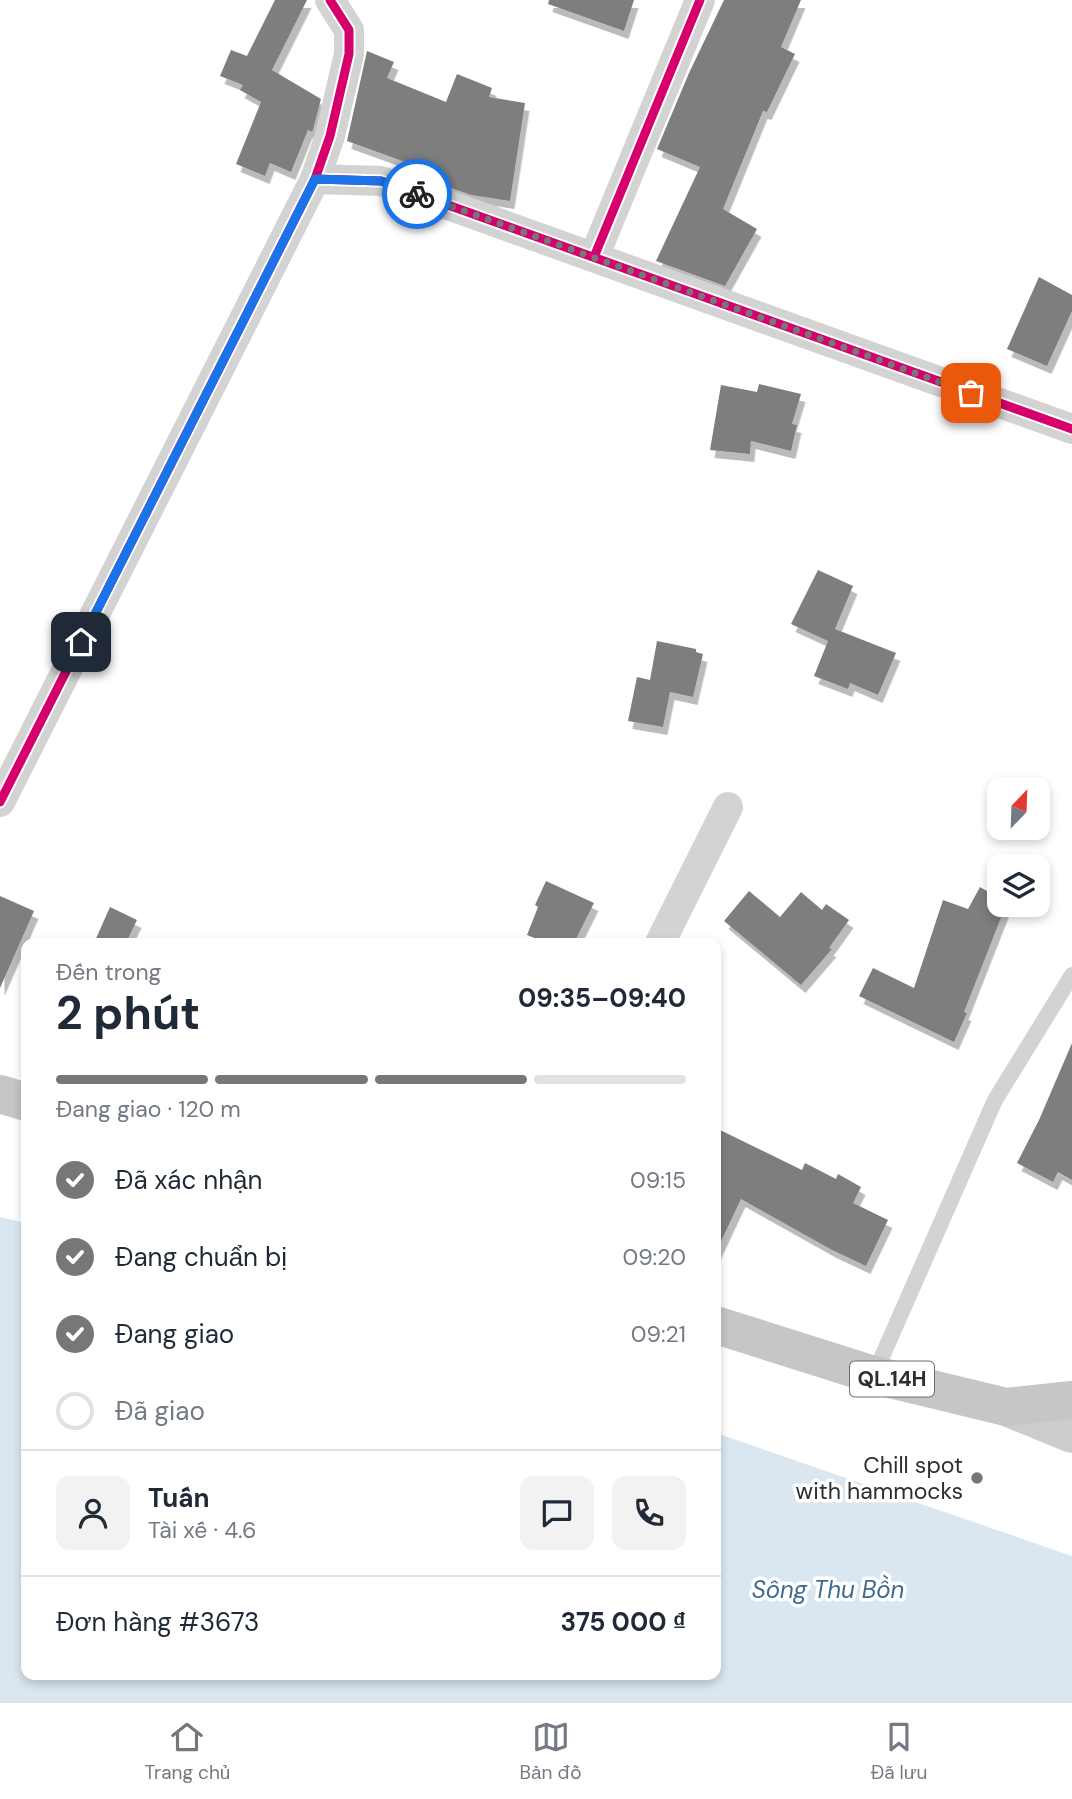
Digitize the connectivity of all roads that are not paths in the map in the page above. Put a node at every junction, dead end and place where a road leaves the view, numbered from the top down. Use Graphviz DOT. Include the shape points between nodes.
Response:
graph roads {
  1 [pos="330,0"];
  2 [pos="700,0"];
  3 [pos="315,179"];
  4 [pos="594,257"];
  5 [pos="1072,429"];
  6 [pos="0,802"];
  7 [pos="728,807"];
  8 [pos="662,938"];
  9 [pos="1072,975"];
  10 [pos="0,1094"];
  11 [pos="21,1100"];
  12 [pos="721,1327"];
  13 [pos="874,1375"];
  14 [pos="1072,1400"];
  15 [pos="1006,1407"];
  16 [pos="1072,1434"];
  1 -- 3 [label="street" via="349,30 349,54"];
  2 -- 4 [label="street"];
  3 -- 4 [label="street" via="381,181"];
  3 -- 6 [label="street"];
  4 -- 5 [label="street"];
  7 -- 8 [label="street"];
  9 -- 13 [label="lane" via="995,1100"];
  10 -- 11 [label="main road"];
  12 -- 13 [label="main road, QL.14H"];
  13 -- 15 [label="main road, QL.14H"];
  14 -- 15 [label="main road, QL.14H"];
  15 -- 16 [label="street"];
}
